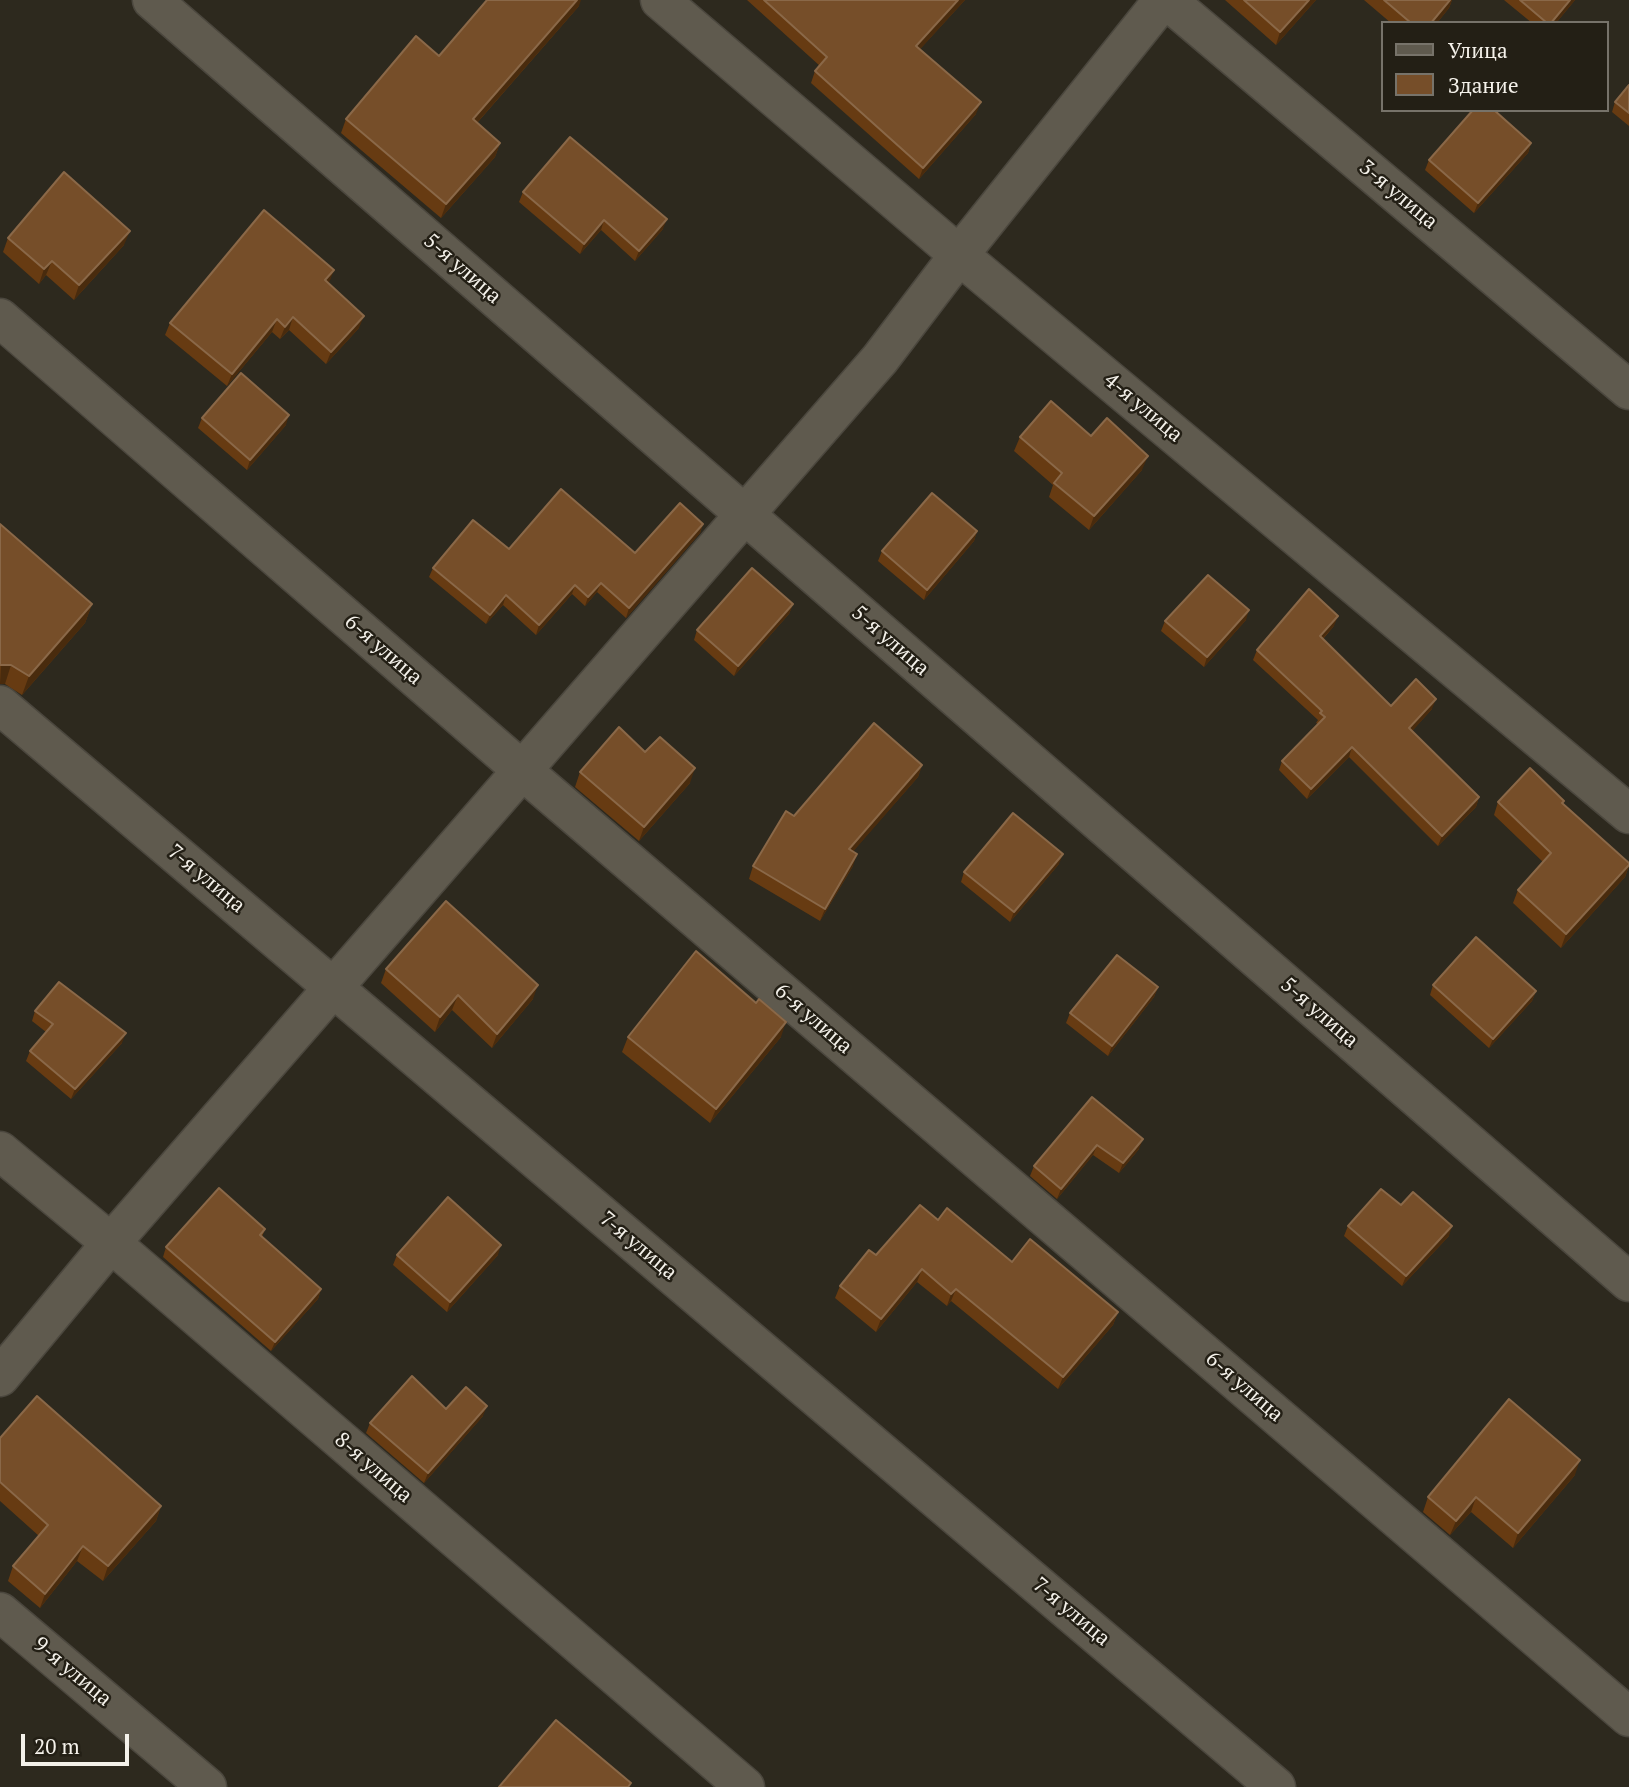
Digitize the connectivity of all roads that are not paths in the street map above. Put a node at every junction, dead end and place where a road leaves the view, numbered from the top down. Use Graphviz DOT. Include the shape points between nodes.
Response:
graph roads {
  1 [pos="152,0"];
  2 [pos="660,0"];
  3 [pos="1165,0"];
  4 [pos="959,255"];
  5 [pos="0,318"];
  6 [pos="1629,390"];
  7 [pos="745,515"];
  8 [pos="0,705"];
  9 [pos="523,771"];
  10 [pos="1629,814"];
  11 [pos="334,987"];
  12 [pos="0,1151"];
  13 [pos="111,1243"];
  14 [pos="1629,1282"];
  15 [pos="0,1377"];
  16 [pos="0,1612"];
  17 [pos="1629,1717"];
  18 [pos="207,1787"];
  19 [pos="745,1787"];
  20 [pos="1276,1787"];
  1 -- 7 [label="street, 5-я улица"];
  2 -- 4 [label="street, 4-я улица"];
  3 -- 4 [label="street"];
  3 -- 6 [label="street, 3-я улица"];
  4 -- 7 [label="street" via="880,359"];
  4 -- 10 [label="street, 4-я улица"];
  5 -- 9 [label="street, 6-я улица"];
  7 -- 9 [label="street"];
  7 -- 14 [label="street, 5-я улица"];
  8 -- 11 [label="street, 7-я улица"];
  9 -- 11 [label="street"];
  9 -- 17 [label="street, 6-я улица"];
  11 -- 13 [label="street"];
  11 -- 20 [label="street, 7-я улица"];
  12 -- 13 [label="street, 8-я улица"];
  13 -- 15 [label="street"];
  13 -- 19 [label="street, 8-я улица"];
  16 -- 18 [label="street, 9-я улица"];
}
